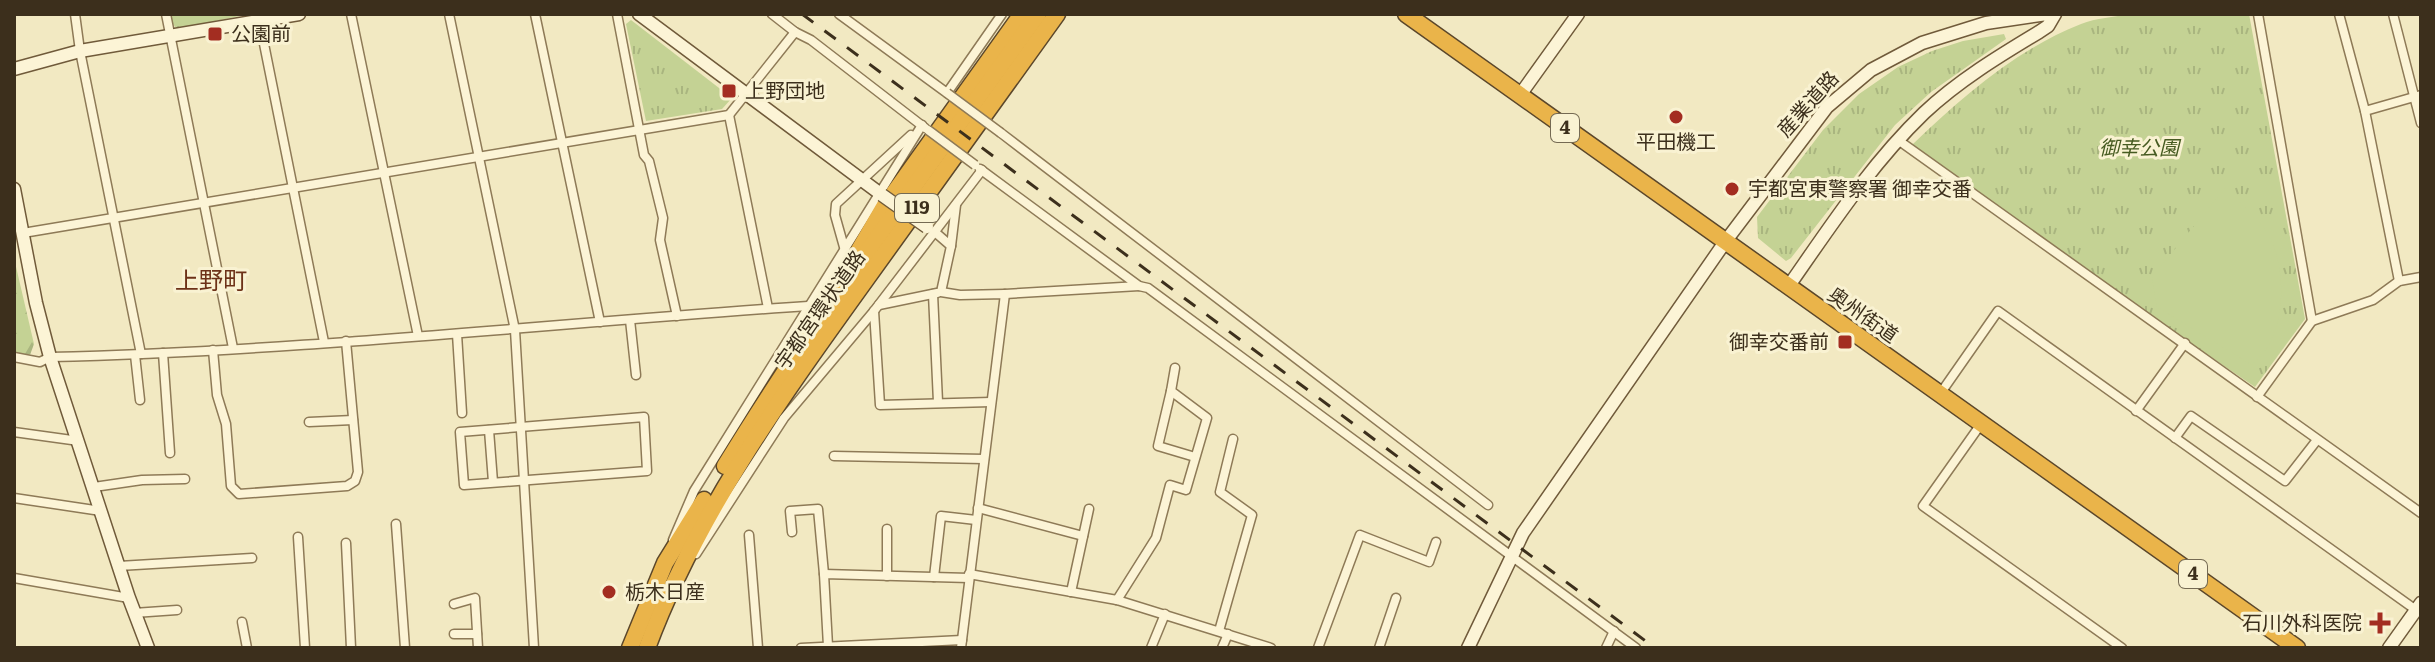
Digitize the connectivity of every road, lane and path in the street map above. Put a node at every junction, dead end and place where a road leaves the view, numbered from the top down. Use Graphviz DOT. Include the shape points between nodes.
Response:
graph roads {
  1 [pos="75,14"];
  2 [pos="166,14"];
  3 [pos="299,14"];
  4 [pos="351,14"];
  5 [pos="449,14"];
  6 [pos="535,14"];
  7 [pos="617,14"];
  8 [pos="639,14"];
  9 [pos="772,14"];
  10 [pos="839,14"];
  11 [pos="1002,14"];
  12 [pos="1022,14"];
  13 [pos="1038,14"];
  14 [pos="1057,14"];
  15 [pos="1068,14"];
  16 [pos="1406,14"];
  17 [pos="1578,14"];
  18 [pos="2047,14"];
  19 [pos="2055,14"];
  20 [pos="2258,14"];
  21 [pos="2339,14"];
  22 [pos="2393,14"];
  23 [pos="259,17"];
  24 [pos="1985,18"];
  25 [pos="795,32"];
  26 [pos="169,36"];
  27 [pos="80,51"];
  28 [pos="14,69"];
  29 [pos="947,93"];
  30 [pos="748,94"];
  31 [pos="1520,95"];
  32 [pos="2418,96"];
  33 [pos="2365,111"];
  34 [pos="729,115"];
  35 [pos="2421,123"];
  36 [pos="925,128"];
  37 [pos="640,130"];
  38 [pos="1898,140"];
  39 [pos="562,143"];
  40 [pos="479,157"];
  41 [pos="978,167"];
  42 [pos="385,174"];
  43 [pos="864,181"];
  44 [pos="293,188"];
  45 [pos="14,189"];
  46 [pos="880,193"];
  47 [pos="203,203"];
  48 [pos="957,204"];
  49 [pos="113,216"];
  50 [pos="932,230"];
  51 [pos="23,233"];
  52 [pos="1725,242"];
  53 [pos="951,246"];
  54 [pos="844,247"];
  55 [pos="2421,277"];
  56 [pos="2399,281"];
  57 [pos="1139,286"];
  58 [pos="1788,287"];
  59 [pos="937,293"];
  60 [pos="1005,294"];
  61 [pos="808,306"];
  62 [pos="768,308"];
  63 [pos="876,308"];
  64 [pos="677,316"];
  65 [pos="630,320"];
  66 [pos="819,321"];
  67 [pos="2312,321"];
  68 [pos="600,322"];
  69 [pos="515,330"];
  70 [pos="457,334"];
  71 [pos="418,336"];
  72 [pos="346,341"];
  73 [pos="324,342"];
  74 [pos="2185,343"];
  75 [pos="233,348"];
  76 [pos="213,350"];
  77 [pos="163,353"];
  78 [pos="138,354"];
  79 [pos="14,357"];
  80 [pos="50,357"];
  81 [pos="1175,368"];
  82 [pos="636,375"];
  83 [pos="1171,391"];
  84 [pos="1939,394"];
  85 [pos="2257,397"];
  86 [pos="140,400"];
  87 [pos="938,402"];
  88 [pos="991,402"];
  89 [pos="778,403"];
  90 [pos="2136,411"];
  91 [pos="462,413"];
  92 [pos="353,420"];
  93 [pos="309,422"];
  94 [pos="1981,424"];
  95 [pos="520,427"];
  96 [pos="489,430"];
  97 [pos="14,432"];
  98 [pos="2175,438"];
  99 [pos="1233,439"];
  100 [pos="2317,440"];
  101 [pos="79,441"];
  102 [pos="170,453"];
  103 [pos="834,456"];
  104 [pos="1195,457"];
  105 [pos="984,459"];
  106 [pos="185,479"];
  107 [pos="524,479"];
  108 [pos="493,482"];
  109 [pos="94,487"];
  110 [pos="14,498"];
  111 [pos="1488,505"];
  112 [pos="978,508"];
  113 [pos="1089,509"];
  114 [pos="101,511"];
  115 [pos="2421,513"];
  116 [pos="976,520"];
  117 [pos="396,524"];
  118 [pos="887,529"];
  119 [pos="792,532"];
  120 [pos="749,535"];
  121 [pos="1083,536"];
  122 [pos="298,537"];
  123 [pos="1436,542"];
  124 [pos="346,543"];
  125 [pos="252,558"];
  126 [pos="1511,558"];
  127 [pos="665,563"];
  128 [pos="119,566"];
  129 [pos="824,574"];
  130 [pos="887,576"];
  131 [pos="969,576"];
  132 [pos="934,577"];
  133 [pos="14,578"];
  134 [pos="675,579"];
  135 [pos="1071,592"];
  136 [pos="129,598"];
  137 [pos="1396,598"];
  138 [pos="1117,600"];
  139 [pos="454,604"];
  140 [pos="2418,607"];
  141 [pos="177,610"];
  142 [pos="134,613"];
  143 [pos="1165,614"];
  144 [pos="242,622"];
  145 [pos="1614,631"];
  146 [pos="1223,632"];
  147 [pos="454,634"];
  148 [pos="477,634"];
  149 [pos="961,644"];
  150 [pos="914,645"];
  151 [pos="828,646"];
  152 [pos="840,647"];
  153 [pos="148,648"];
  154 [pos="247,648"];
  155 [pos="305,648"];
  156 [pos="351,648"];
  157 [pos="405,648"];
  158 [pos="478,648"];
  159 [pos="534,648"];
  160 [pos="630,648"];
  161 [pos="647,648"];
  162 [pos="758,648"];
  163 [pos="801,648"];
  164 [pos="1151,648"];
  165 [pos="1222,648"];
  166 [pos="1271,648"];
  167 [pos="1318,648"];
  168 [pos="1379,648"];
  169 [pos="1468,648"];
  170 [pos="1606,648"];
  171 [pos="1636,648"];
  172 [pos="2122,648"];
  173 [pos="2297,648"];
  174 [pos="2389,648"];
  1 -- 27 [label="street"];
  2 -- 26 [label="street"];
  3 -- 23 [label="street"];
  4 -- 42 [label="street"];
  5 -- 40 [label="street"];
  6 -- 39 [label="street"];
  7 -- 37 [label="street"];
  8 -- 30 [label="street"];
  9 -- 25 [label="street"];
  10 -- 29 [label="street"];
  11 -- 29 [label="street"];
  12 -- 66 [label="highway" via="884,207"];
  13 -- 66 [label="highway, 宇都宮環状道路 / 119"];
  14 -- 89 [label="highway, 宇都宮環状道路 / 119"];
  15 -- 89 [label="highway" via="831,344"];
  16 -- 31 [label="highway, 奥州街道 / 4"];
  17 -- 31 [label="street"];
  18 -- 24 [label="street, 産業道路"];
  19 -- 38 [label="street" via="2048,26 1935,103"];
  20 -- 67 [label="street"];
  21 -- 33 [label="street"];
  22 -- 32 [label="street"];
  23 -- 26 [label="street"];
  23 -- 44 [label="street"];
  24 -- 52 [label="street, 産業道路" via="1904,50 1839,95"];
  25 -- 30 [label="street"];
  25 -- 36 [label="street"];
  26 -- 27 [label="street"];
  26 -- 47 [label="street"];
  27 -- 28 [label="street"];
  27 -- 49 [label="street"];
  29 -- 111 [label="street, bridge"];
  30 -- 34 [label="street"];
  30 -- 43 [label="street"];
  31 -- 52 [label="highway, 奥州街道 / 4"];
  32 -- 33 [label="street"];
  32 -- 35 [label="street"];
  33 -- 56 [label="street"];
  34 -- 37 [label="street"];
  34 -- 62 [label="street"];
  36 -- 41 [label="street, bridge"];
  36 -- 43 [label="street"];
  36 -- 46 [label="street"];
  37 -- 39 [label="street"];
  37 -- 64 [label="street" via="663,218 660,240"];
  38 -- 58 [label="street"];
  38 -- 74 [label="street"];
  39 -- 40 [label="street"];
  39 -- 68 [label="street"];
  40 -- 42 [label="street"];
  40 -- 69 [label="street"];
  41 -- 48 [label="street"];
  41 -- 57 [label="street"];
  42 -- 44 [label="street"];
  42 -- 71 [label="street"];
  43 -- 46 [label="street"];
  43 -- 54 [label="street" via="834,210"];
  44 -- 47 [label="street"];
  44 -- 73 [label="street"];
  45 -- 51 [label="street"];
  46 -- 50 [label="street, bridge"];
  46 -- 54 [label="street"];
  47 -- 49 [label="street"];
  47 -- 75 [label="street"];
  48 -- 50 [label="street"];
  48 -- 53 [label="street"];
  49 -- 51 [label="street"];
  49 -- 78 [label="street"];
  50 -- 53 [label="street"];
  50 -- 63 [label="street"];
  51 -- 80 [label="street"];
  52 -- 58 [label="highway, 奥州街道 / 4"];
  52 -- 126 [label="street, 産業道路" via="1562,474"];
  53 -- 59 [label="street"];
  54 -- 61 [label="street"];
  55 -- 56 [label="street"];
  56 -- 67 [label="street" via="2373,300"];
  57 -- 60 [label="street"];
  57 -- 126 [label="street"];
  58 -- 84 [label="highway, 奥州街道 / 4"];
  59 -- 60 [label="street"];
  59 -- 63 [label="street"];
  59 -- 87 [label="street"];
  60 -- 88 [label="street"];
  61 -- 62 [label="street"];
  61 -- 127 [label="street" via="694,491"];
  62 -- 64 [label="street"];
  63 -- 87 [label="street" via="880,405"];
  63 -- 134 [label="street" via="784,418"];
  64 -- 65 [label="street"];
  65 -- 68 [label="street"];
  65 -- 82 [label="street"];
  66 -- 127 [label="highway, 宇都宮環状道路 / 119"];
  67 -- 85 [label="street"];
  68 -- 69 [label="street"];
  69 -- 70 [label="street"];
  69 -- 95 [label="street"];
  70 -- 71 [label="street"];
  70 -- 91 [label="street"];
  71 -- 72 [label="street"];
  72 -- 73 [label="street"];
  72 -- 92 [label="street"];
  73 -- 75 [label="street"];
  74 -- 85 [label="street"];
  74 -- 90 [label="street"];
  75 -- 76 [label="street"];
  76 -- 77 [label="street"];
  76 -- 92 [label="street" via="231,486 239,494 347,486 355,481"];
  77 -- 78 [label="street"];
  77 -- 102 [label="street"];
  78 -- 80 [label="street"];
  78 -- 86 [label="street"];
  79 -- 80 [label="street" via="40,362"];
  80 -- 101 [label="street"];
  81 -- 83 [label="street"];
  83 -- 104 [label="street" via="1207,418"];
  83 -- 104 [label="street" via="1158,446"];
  84 -- 90 [label="street" via="1998,311"];
  84 -- 94 [label="highway, 奥州街道 / 4"];
  85 -- 100 [label="street"];
  87 -- 88 [label="street"];
  88 -- 105 [label="street"];
  89 -- 134 [label="highway, 宇都宮環状道路 / 119" via="705,518"];
  90 -- 98 [label="street"];
  92 -- 93 [label="street"];
  94 -- 172 [label="street" via="1923,506"];
  94 -- 173 [label="highway, 奥州街道 / 4"];
  95 -- 96 [label="street"];
  95 -- 107 [label="street"];
  95 -- 107 [label="street" via="644,417 647,471"];
  96 -- 108 [label="street"];
  96 -- 108 [label="street" via="460,432 464,485"];
  97 -- 101 [label="street"];
  98 -- 100 [label="street" via="2191,416 2285,481"];
  98 -- 140 [label="street"];
  99 -- 146 [label="street" via="1220,492 1252,515"];
  100 -- 115 [label="street"];
  101 -- 109 [label="street"];
  103 -- 105 [label="street"];
  104 -- 138 [label="street" via="1186,490 1170,485 1156,538"];
  105 -- 112 [label="street"];
  106 -- 109 [label="street"];
  107 -- 108 [label="street"];
  107 -- 159 [label="street"];
  109 -- 114 [label="street"];
  110 -- 114 [label="street"];
  112 -- 116 [label="street"];
  112 -- 121 [label="street"];
  113 -- 121 [label="street"];
  114 -- 128 [label="street"];
  116 -- 131 [label="street"];
  116 -- 132 [label="street" via="941,516"];
  117 -- 157 [label="street"];
  118 -- 130 [label="street"];
  119 -- 129 [label="street" via="790,511 818,509"];
  120 -- 162 [label="street"];
  121 -- 135 [label="street"];
  122 -- 155 [label="street"];
  123 -- 167 [label="street" via="1429,562 1360,535"];
  124 -- 156 [label="street"];
  125 -- 128 [label="street"];
  126 -- 145 [label="street"];
  126 -- 169 [label="street, 産業道路"];
  127 -- 160 [label="highway, 宇都宮環状道路 / 119"];
  128 -- 136 [label="street"];
  129 -- 130 [label="street"];
  129 -- 151 [label="street"];
  130 -- 132 [label="street"];
  131 -- 132 [label="street"];
  131 -- 135 [label="street"];
  131 -- 149 [label="street"];
  133 -- 136 [label="street"];
  134 -- 161 [label="highway, 宇都宮環状道路 / 119"];
  135 -- 138 [label="street"];
  136 -- 142 [label="street"];
  137 -- 168 [label="street"];
  138 -- 143 [label="street"];
  139 -- 148 [label="street" via="475,598"];
  140 -- 174 [label="street"];
  141 -- 142 [label="street"];
  142 -- 153 [label="street"];
  143 -- 146 [label="street"];
  143 -- 164 [label="street"];
  144 -- 154 [label="street"];
  145 -- 170 [label="street"];
  145 -- 171 [label="street"];
  146 -- 165 [label="street"];
  146 -- 166 [label="street"];
  147 -- 148 [label="street"];
  148 -- 158 [label="street"];
  149 -- 150 [label="street"];
  150 -- 152 [label="street"];
  151 -- 152 [label="street"];
  151 -- 163 [label="street"];
}
